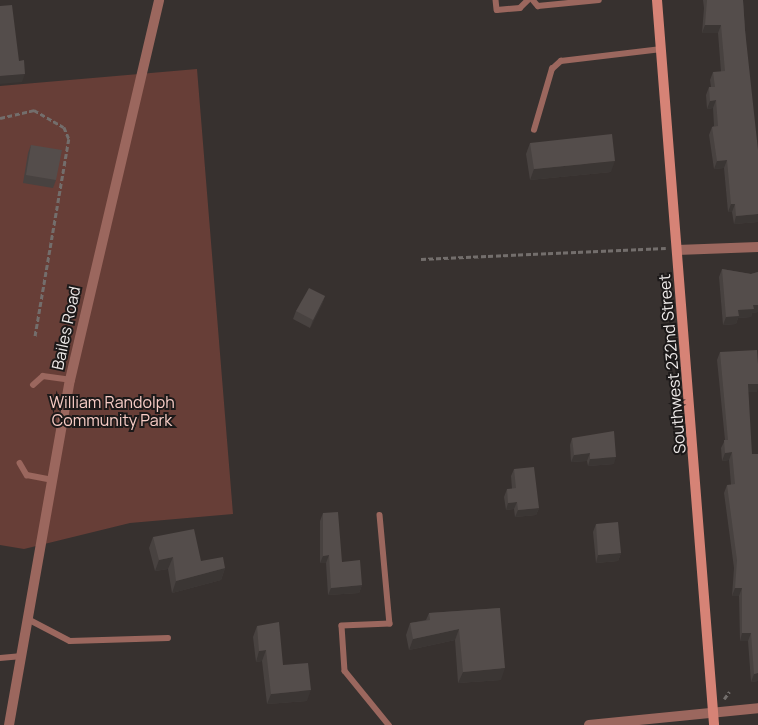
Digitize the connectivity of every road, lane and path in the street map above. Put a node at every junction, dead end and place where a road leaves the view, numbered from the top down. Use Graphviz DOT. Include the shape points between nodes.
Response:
graph roads {
  1 [pos="159,0"];
  2 [pos="496,0"];
  3 [pos="528,0"];
  4 [pos="533,0"];
  5 [pos="599,0"];
  6 [pos="657,0"];
  7 [pos="661,49"];
  8 [pos="0,118"];
  9 [pos="534,130"];
  10 [pos="758,247"];
  11 [pos="677,250"];
  12 [pos="422,259"];
  13 [pos="35,337"];
  14 [pos="70,380"];
  15 [pos="33,385"];
  16 [pos="20,463"];
  17 [pos="53,480"];
  18 [pos="380,515"];
  19 [pos="28,619"];
  20 [pos="168,638"];
  21 [pos="22,656"];
  22 [pos="0,658"];
  23 [pos="758,708"];
  24 [pos="714,713"];
  25 [pos="610,724"];
  26 [pos="9,725"];
  27 [pos="389,725"];
  28 [pos="589,725"];
  29 [pos="714,725"];
  1 -- 14 [label="street, Bailes Road"];
  2 -- 3 [label="lane" via="497,10 520,8"];
  4 -- 5 [label="lane" via="538,6"];
  6 -- 7 [label="street, Southwest 232nd Street"];
  7 -- 9 [label="lane" via="561,61 552,69"];
  7 -- 11 [label="street, Southwest 232nd Street"];
  8 -- 13 [label="path" via="34,110 64,127 69,139"];
  10 -- 11 [label="street"];
  11 -- 12 [label="path"];
  11 -- 24 [label="street, Southwest 232nd Street"];
  14 -- 15 [label="lane" via="43,376"];
  14 -- 17 [label="street, Bailes Road"];
  16 -- 17 [label="lane" via="27,474"];
  17 -- 19 [label="street, Bailes Road"];
  18 -- 27 [label="lane" via="390,624 342,626 345,671"];
  19 -- 20 [label="lane" via="70,641"];
  19 -- 21 [label="street, Bailes Road"];
  21 -- 22 [label="lane"];
  21 -- 26 [label="street, Bailes Road"];
  23 -- 24 [label="street"];
  24 -- 25 [label="street"];
  24 -- 29 [label="street, Southwest 232nd Street"];
  25 -- 28 [label="street"];
}
